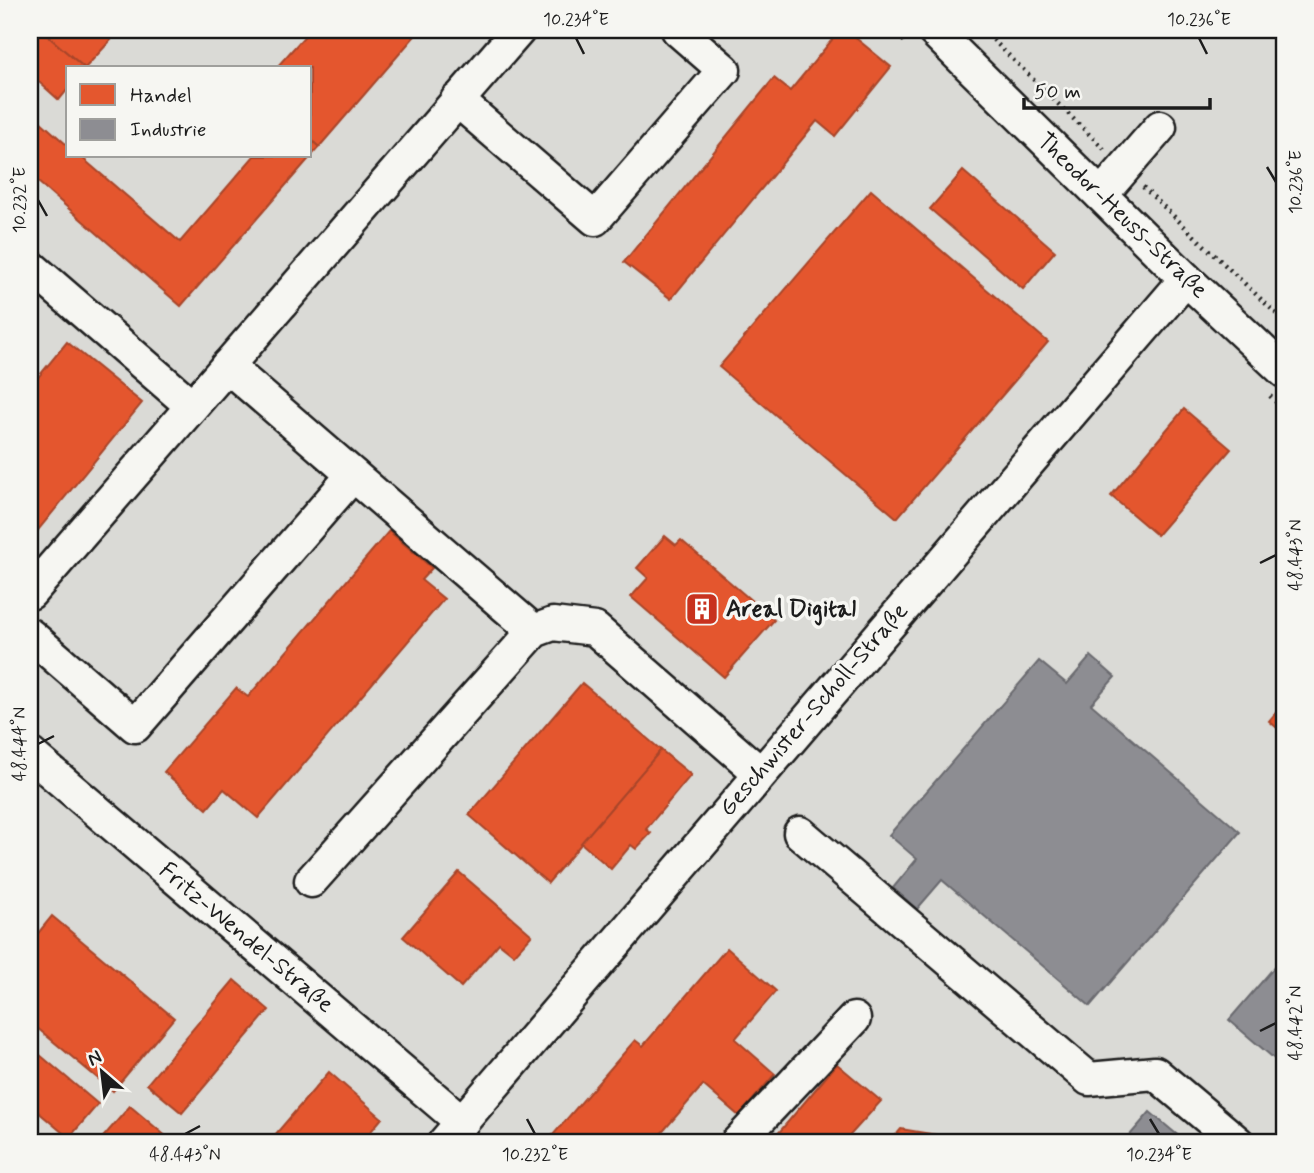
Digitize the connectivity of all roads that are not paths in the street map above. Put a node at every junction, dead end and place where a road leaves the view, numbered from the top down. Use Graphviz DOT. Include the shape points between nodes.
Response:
graph roads {
  1 [pos="519,30"];
  2 [pos="678,30"];
  3 [pos="933,30"];
  4 [pos="457,100"];
  5 [pos="1160,127"];
  6 [pos="1101,195"];
  7 [pos="30,265"];
  8 [pos="1186,279"];
  9 [pos="227,366"];
  10 [pos="1284,371"];
  11 [pos="192,406"];
  12 [pos="353,474"];
  13 [pos="30,593"];
  14 [pos="534,631"];
  15 [pos="30,635"];
  16 [pos="30,754"];
  17 [pos="760,773"];
  18 [pos="800,833"];
  19 [pos="311,881"];
  20 [pos="854,1018"];
  21 [pos="453,1132"];
  22 [pos="737,1143"];
  23 [pos="1238,1143"];
  1 -- 4 [label="street"];
  2 -- 4 [label="street" via="724,70 595,219"];
  3 -- 6 [label="street, Theodor-Heuss-Straße"];
  4 -- 9 [label="street"];
  5 -- 6 [label="street"];
  6 -- 8 [label="street, Theodor-Heuss-Straße"];
  7 -- 11 [label="street"];
  8 -- 10 [label="street, Theodor-Heuss-Straße"];
  8 -- 17 [label="street, Geschwister-Scholl-Straße"];
  9 -- 11 [label="street"];
  9 -- 12 [label="street"];
  11 -- 13 [label="street"];
  12 -- 14 [label="street"];
  12 -- 15 [label="street" via="135,726"];
  14 -- 17 [label="street" via="553,624 595,629"];
  14 -- 19 [label="street"];
  16 -- 21 [label="street, Fritz-Wendel-Straße"];
  17 -- 21 [label="street, Geschwister-Scholl-Straße"];
  18 -- 23 [label="street" via="1089,1079 1155,1073"];
  20 -- 22 [label="street"];
}
